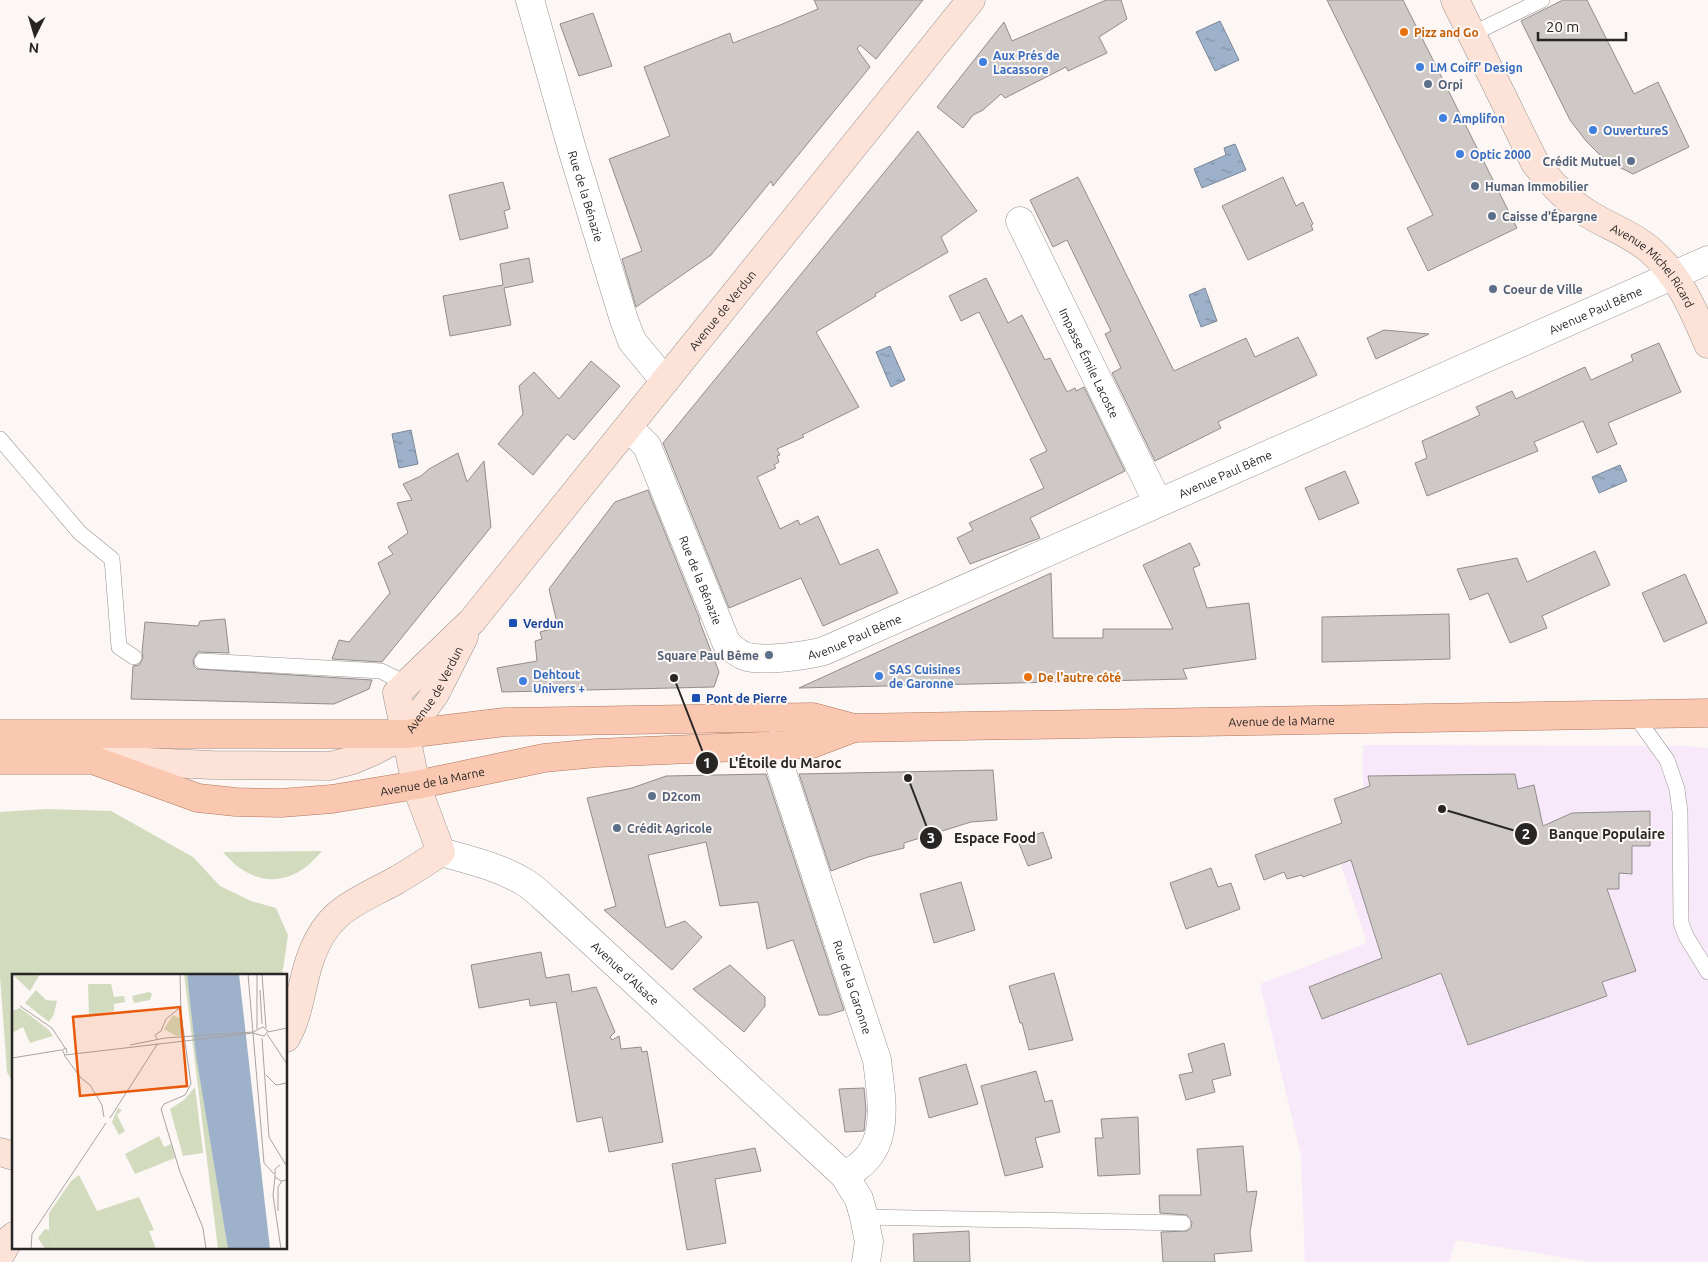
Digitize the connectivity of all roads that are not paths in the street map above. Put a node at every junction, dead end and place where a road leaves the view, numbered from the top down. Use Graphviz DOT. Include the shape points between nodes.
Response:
graph roads {
  1 [pos="530,0"];
  2 [pos="971,0"];
  3 [pos="1455,0"];
  4 [pos="1542,0"];
  5 [pos="1472,34"];
  6 [pos="1020,222"];
  7 [pos="1708,260"];
  8 [pos="1674,274"];
  9 [pos="1708,344"];
  10 [pos="665,381"];
  11 [pos="629,428"];
  12 [pos="0,439"];
  13 [pos="1158,503"];
  14 [pos="472,621"];
  15 [pos="735,652"];
  16 [pos="134,657"];
  17 [pos="202,661"];
  18 [pos="405,684"];
  19 [pos="1708,713"];
  20 [pos="1634,714"];
  21 [pos="854,728"];
  22 [pos="406,734"];
  23 [pos="773,745"];
  24 [pos="6,747"];
  25 [pos="93,760"];
  26 [pos="416,785"];
  27 [pos="441,852"];
  28 [pos="1708,972"];
  29 [pos="288,1032"];
  30 [pos="844,1175"];
  31 [pos="864,1217"];
  32 [pos="1183,1223"];
  33 [pos="12,1238"];
  34 [pos="0,1255"];
  35 [pos="866,1262"];
  1 -- 10 [label="street, Rue de la Bénazie" via="624,320 632,341"];
  2 -- 10 [label="main road, Avenue de Verdun"];
  3 -- 5 [label="main road, Avenue Michel Ricard"];
  4 -- 5 [label="lane"];
  5 -- 8 [label="main road, Avenue Michel Ricard" via="1535,163 1550,183 1587,214 1650,250"];
  6 -- 13 [label="street, Impasse Émile Lacoste"];
  7 -- 8 [label="street, Avenue Paul Bême"];
  8 -- 9 [label="main road, Avenue Michel Ricard"];
  8 -- 13 [label="street, Avenue Paul Bême"];
  10 -- 11 [label="main road, Avenue de Verdun"];
  11 -- 14 [label="main road, Avenue de Verdun"];
  11 -- 15 [label="street, Rue de la Bénazie" via="647,446 719,626"];
  12 -- 16 [label="lane" via="80,533 112,559 119,647"];
  13 -- 15 [label="street, Avenue Paul Bême" via="824,650 805,656 751,658"];
  14 -- 18 [label="main road, Avenue de Verdun"];
  14 -- 22 [label="main road, Avenue de Verdun" via="435,694"];
  17 -- 18 [label="lane" via="381,671"];
  18 -- 22 [label="main road, Avenue de Verdun" via="397,692"];
  19 -- 20 [label="main road, Avenue de la Marne"];
  20 -- 21 [label="main road, Avenue de la Marne"];
  20 -- 28 [label="lane" via="1667,760 1677,789 1681,923"];
  21 -- 22 [label="main road, Avenue de la Marne" via="813,717 506,722"];
  21 -- 23 [label="main road, Avenue de la Marne" via="812,744"];
  22 -- 24 [label="main road, Avenue de la Marne"];
  22 -- 25 [label="main road" via="374,751 330,766"];
  22 -- 26 [label="main road"];
  23 -- 26 [label="main road, Avenue de la Marne" via="544,758"];
  23 -- 30 [label="street, Rue de la Garonne" via="877,1060 882,1107 880,1133 869,1158"];
  24 -- 25 [label="main road, Avenue de la Marne"];
  25 -- 26 [label="main road, Avenue de la Marne" via="198,798 236,802 332,799"];
  26 -- 27 [label="main road"];
  27 -- 29 [label="main road" via="335,916 321,933 311,955 303,991"];
  27 -- 30 [label="street, Avenue d'Alsace" via="480,862 527,884"];
  30 -- 31 [label="street" via="859,1199"];
  31 -- 32 [label="lane"];
  31 -- 35 [label="street" via="869,1242"];
  33 -- 34 [label="main road"];
}
